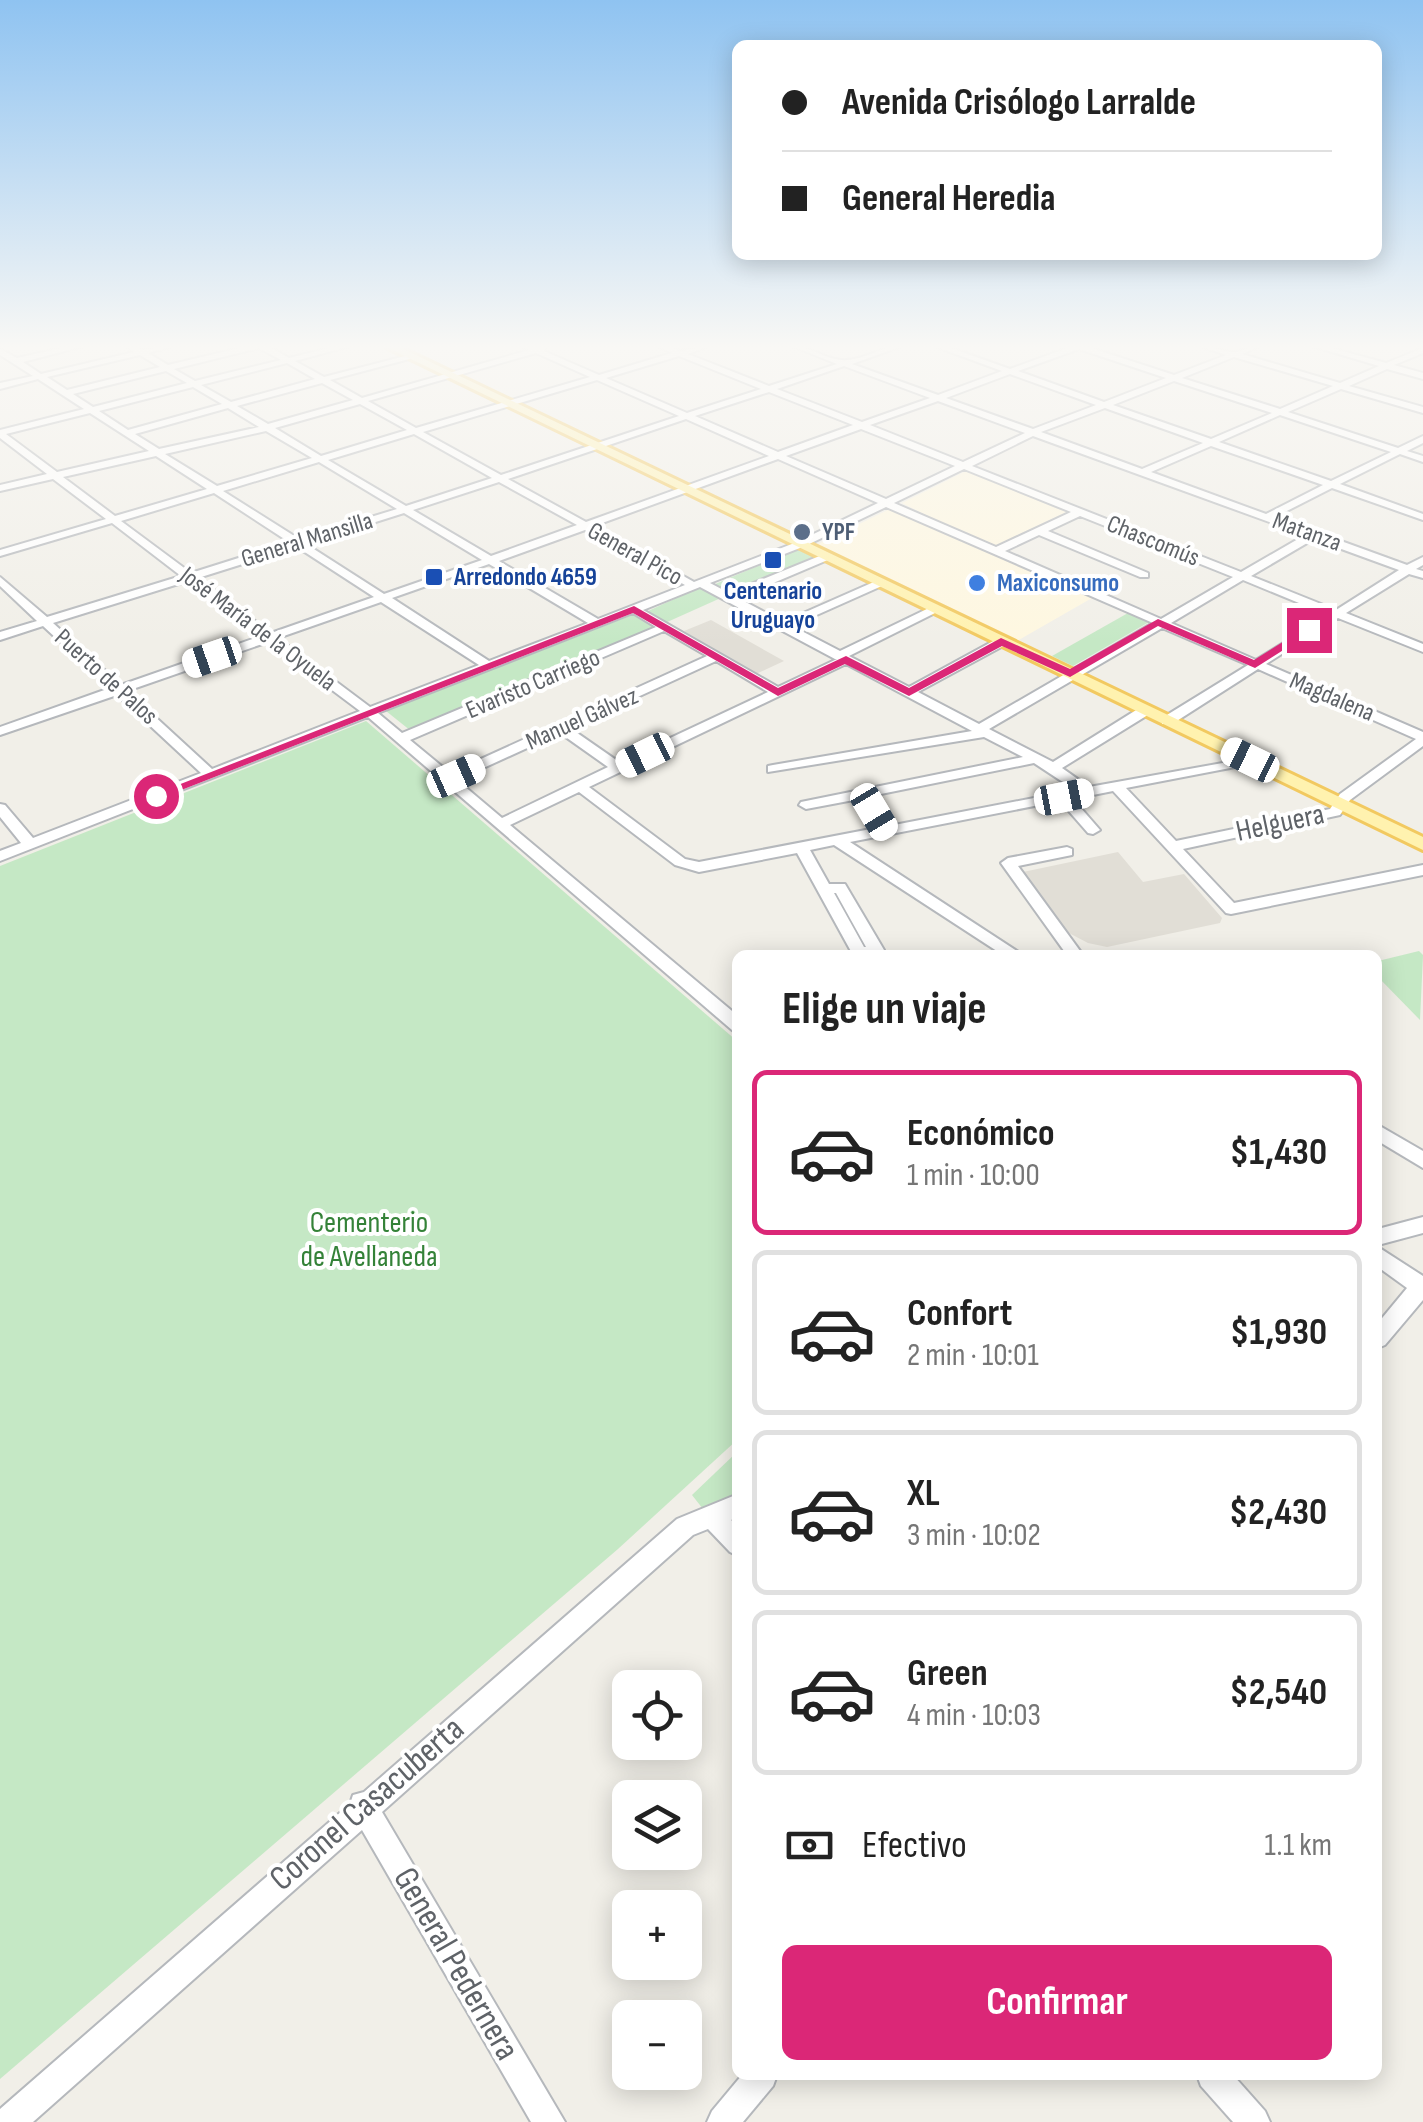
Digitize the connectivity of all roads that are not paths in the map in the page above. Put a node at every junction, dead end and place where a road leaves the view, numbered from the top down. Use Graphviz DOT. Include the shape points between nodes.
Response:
graph roads {
  1 [pos="16,445"];
  2 [pos="146,445"];
  3 [pos="179,445"];
  4 [pos="296,445"];
  5 [pos="378,445"];
  6 [pos="440,445"];
  7 [pos="596,445"];
  8 [pos="754,445"];
  9 [pos="803,445"];
  10 [pos="911,445"];
  11 [pos="1007,445"];
  12 [pos="1069,445"];
  13 [pos="1207,445"];
  14 [pos="1218,445"];
  15 [pos="1382,445"];
  16 [pos="1412,445"];
  17 [pos="154,450"];
  18 [pos="1400,451"];
  19 [pos="777,455"];
  20 [pos="1423,459"];
  21 [pos="324,461"];
  22 [pos="963,466"];
  23 [pos="1143,472"];
  24 [pos="54,474"];
  25 [pos="499,478"];
  26 [pos="1333,485"];
  27 [pos="0,488"];
  28 [pos="685,488"];
  29 [pos="218,491"];
  30 [pos="886,503"];
  31 [pos="404,510"];
  32 [pos="1079,512"];
  33 [pos="1423,517"];
  34 [pos="1266,518"];
  35 [pos="114,521"];
  36 [pos="585,526"];
  37 [pos="1040,531"];
  38 [pos="1313,535"];
  39 [pos="299,542"];
  40 [pos="802,544"];
  41 [pos="996,551"];
  42 [pos="0,553"];
  43 [pos="826,556"];
  44 [pos="491,560"];
  45 [pos="1423,560"];
  46 [pos="1408,569"];
  47 [pos="1144,575"];
  48 [pos="1423,575"];
  49 [pos="189,576"];
  50 [pos="1240,576"];
  51 [pos="0,580"];
  52 [pos="880,582"];
  53 [pos="698,584"];
  54 [pos="384,598"];
  55 [pos="730,598"];
  56 [pos="634,609"];
  57 [pos="935,609"];
  58 [pos="1336,614"];
  59 [pos="45,622"];
  60 [pos="1158,622"];
  61 [pos="596,623"];
  62 [pos="783,626"];
  63 [pos="664,627"];
  64 [pos="0,636"];
  65 [pos="269,637"];
  66 [pos="1001,642"];
  67 [pos="1423,648"];
  68 [pos="715,656"];
  69 [pos="842,658"];
  70 [pos="1255,664"];
  71 [pos="487,665"];
  72 [pos="1070,674"];
  73 [pos="121,689"];
  74 [pos="778,692"];
  75 [pos="909,692"];
  76 [pos="1146,710"];
  77 [pos="373,711"];
  78 [pos="1167,720"];
  79 [pos="562,728"];
  80 [pos="0,730"];
  81 [pos="980,731"];
  82 [pos="404,737"];
  83 [pos="1423,738"];
  84 [pos="1035,759"];
  85 [pos="1250,760"];
  86 [pos="618,768"];
  87 [pos="1053,768"];
  88 [pos="773,769"];
  89 [pos="210,774"];
  90 [pos="452,778"];
  91 [pos="581,786"];
  92 [pos="1118,787"];
  93 [pos="1088,792"];
  94 [pos="863,794"];
  95 [pos="1064,797"];
  96 [pos="806,805"];
  97 [pos="1342,805"];
  98 [pos="0,808"];
  99 [pos="504,822"];
  100 [pos="1092,830"];
  101 [pos="885,831"];
  102 [pos="839,842"];
  103 [pos="30,844"];
  104 [pos="1423,844"];
  105 [pos="1171,846"];
  106 [pos="802,850"];
  107 [pos="1067,852"];
  108 [pos="0,856"];
  109 [pos="1423,870"];
  110 [pos="825,890"];
  111 [pos="1007,950"];
  112 [pos="1071,950"];
  113 [pos="732,1009"];
  114 [pos="732,1021"];
  115 [pos="1382,1134"];
  116 [pos="1423,1160"];
  117 [pos="1423,1225"];
  118 [pos="1382,1236"];
  119 [pos="1382,1259"];
  120 [pos="1423,1287"];
  121 [pos="1382,1333"];
  122 [pos="725,1511"];
  123 [pos="363,1806"];
  124 [pos="758,2080"];
  125 [pos="1216,2080"];
  126 [pos="8,2122"];
  127 [pos="550,2122"];
  128 [pos="723,2122"];
  129 [pos="1254,2122"];
  1 -- 24 [label="street, José María de la Oyuela"];
  2 -- 17 [label="street"];
  3 -- 17 [label="street"];
  4 -- 21 [label="street"];
  5 -- 21 [label="street"];
  6 -- 25 [label="street, General Pico"];
  7 -- 25 [label="street, General Mansilla"];
  7 -- 28 [label="main road"];
  8 -- 19 [label="street, Magdalena"];
  9 -- 19 [label="street"];
  10 -- 22 [label="street, Chascomús"];
  11 -- 22 [label="street"];
  12 -- 23 [label="street, Matanza"];
  13 -- 23 [label="street"];
  14 -- 26 [label="street"];
  15 -- 18 [label="street"];
  16 -- 18 [label="street"];
  17 -- 24 [label="street"];
  17 -- 29 [label="street"];
  18 -- 20 [label="street"];
  18 -- 26 [label="street"];
  19 -- 28 [label="street"];
  19 -- 30 [label="street, Magdalena"];
  21 -- 29 [label="street"];
  21 -- 31 [label="street"];
  22 -- 30 [label="street"];
  22 -- 32 [label="street, Chascomús"];
  23 -- 34 [label="street, Matanza"];
  24 -- 27 [label="street"];
  24 -- 35 [label="street, José María de la Oyuela"];
  25 -- 31 [label="street, General Mansilla"];
  25 -- 36 [label="street, General Pico"];
  26 -- 33 [label="street"];
  26 -- 34 [label="street"];
  28 -- 36 [label="street"];
  28 -- 40 [label="main road"];
  29 -- 35 [label="street"];
  29 -- 39 [label="street"];
  30 -- 40 [label="street"];
  30 -- 41 [label="street, Magdalena"];
  31 -- 39 [label="street, General Mansilla"];
  31 -- 44 [label="street"];
  32 -- 37 [label="street"];
  32 -- 50 [label="street, Chascomús"];
  34 -- 38 [label="street, Matanza"];
  35 -- 42 [label="street"];
  35 -- 49 [label="street, José María de la Oyuela"];
  36 -- 44 [label="street"];
  36 -- 53 [label="street, General Pico"];
  37 -- 41 [label="street"];
  37 -- 47 [label="street"];
  38 -- 46 [label="street, Matanza"];
  38 -- 50 [label="street"];
  39 -- 49 [label="street, General Mansilla"];
  39 -- 54 [label="street"];
  40 -- 43 [label="main road"];
  40 -- 53 [label="street"];
  41 -- 60 [label="street, Magdalena"];
  43 -- 52 [label="main road"];
  43 -- 55 [label="street"];
  44 -- 54 [label="street"];
  44 -- 61 [label="street"];
  45 -- 46 [label="street"];
  46 -- 48 [label="street, Matanza"];
  46 -- 58 [label="street"];
  49 -- 59 [label="street, General Mansilla"];
  49 -- 65 [label="street, José María de la Oyuela"];
  50 -- 58 [label="street, Chascomús"];
  50 -- 60 [label="street"];
  51 -- 59 [label="street, Puerto de Palos"];
  52 -- 57 [label="main road"];
  52 -- 62 [label="street"];
  53 -- 55 [label="street, General Pico"];
  53 -- 56 [label="street"];
  54 -- 65 [label="street"];
  54 -- 71 [label="street"];
  55 -- 62 [label="street, General Pico"];
  56 -- 61 [label="street"];
  56 -- 63 [label="street"];
  57 -- 66 [label="main road"];
  57 -- 69 [label="street"];
  58 -- 67 [label="street, Chascomús"];
  58 -- 70 [label="street"];
  59 -- 64 [label="street, General Mansilla"];
  59 -- 73 [label="street, Puerto de Palos"];
  60 -- 70 [label="street, Magdalena"];
  60 -- 72 [label="street"];
  61 -- 71 [label="street"];
  62 -- 69 [label="street, General Pico"];
  63 -- 68 [label="street"];
  63 -- 82 [label="street, Evaristo Carriego"];
  65 -- 73 [label="street"];
  65 -- 77 [label="street, José María de la Oyuela"];
  66 -- 72 [label="main road"];
  66 -- 75 [label="street"];
  68 -- 74 [label="street"];
  68 -- 79 [label="street, Manuel Gálvez"];
  69 -- 74 [label="street"];
  69 -- 75 [label="street, General Pico"];
  70 -- 78 [label="street"];
  70 -- 83 [label="street, Magdalena"];
  71 -- 77 [label="street"];
  72 -- 76 [label="main road"];
  72 -- 81 [label="street"];
  73 -- 80 [label="street"];
  73 -- 89 [label="street, Puerto de Palos"];
  74 -- 86 [label="street"];
  75 -- 81 [label="street, General Pico"];
  76 -- 78 [label="main road"];
  76 -- 87 [label="street"];
  77 -- 82 [label="street, José María de la Oyuela"];
  77 -- 89 [label="street"];
  78 -- 85 [label="main road"];
  79 -- 86 [label="street"];
  79 -- 90 [label="street, Manuel Gálvez"];
  81 -- 84 [label="street, General Pico"];
  81 -- 88 [label="street"];
  82 -- 90 [label="street, José María de la Oyuela"];
  83 -- 97 [label="street, Helguera"];
  84 -- 87 [label="street, General Pico"];
  84 -- 94 [label="street"];
  85 -- 92 [label="street"];
  85 -- 97 [label="main road"];
  86 -- 91 [label="street"];
  87 -- 93 [label="street, General Pico"];
  89 -- 103 [label="street"];
  90 -- 99 [label="street, José María de la Oyuela"];
  91 -- 99 [label="street"];
  91 -- 106 [label="street" via="680,862 707,867"];
  92 -- 93 [label="street"];
  92 -- 105 [label="street"];
  93 -- 95 [label="street"];
  94 -- 96 [label="street"];
  94 -- 101 [label="street"];
  95 -- 100 [label="street"];
  95 -- 101 [label="street"];
  97 -- 104 [label="main road"];
  97 -- 105 [label="street, Helguera" via="1335,812"];
  98 -- 103 [label="street"];
  99 -- 113 [label="street, José María de la Oyuela"];
  99 -- 114 [label="street, José María de la Oyuela"];
  101 -- 102 [label="street"];
  102 -- 106 [label="street"];
  102 -- 111 [label="street"];
  103 -- 108 [label="street"];
  105 -- 109 [label="street" via="1232,909"];
  106 -- 110 [label="street"];
  107 -- 112 [label="street" via="1008,862"];
  115 -- 116 [label="street"];
  117 -- 118 [label="street"];
  119 -- 120 [label="street"];
  120 -- 121 [label="street"];
  122 -- 123 [label="street, Coronel Casacuberta" via="684,1527"];
  123 -- 126 [label="street, Coronel Casacuberta"];
  123 -- 127 [label="street, General Pedernera"];
  124 -- 128 [label="street"];
  125 -- 129 [label="street"];
}
